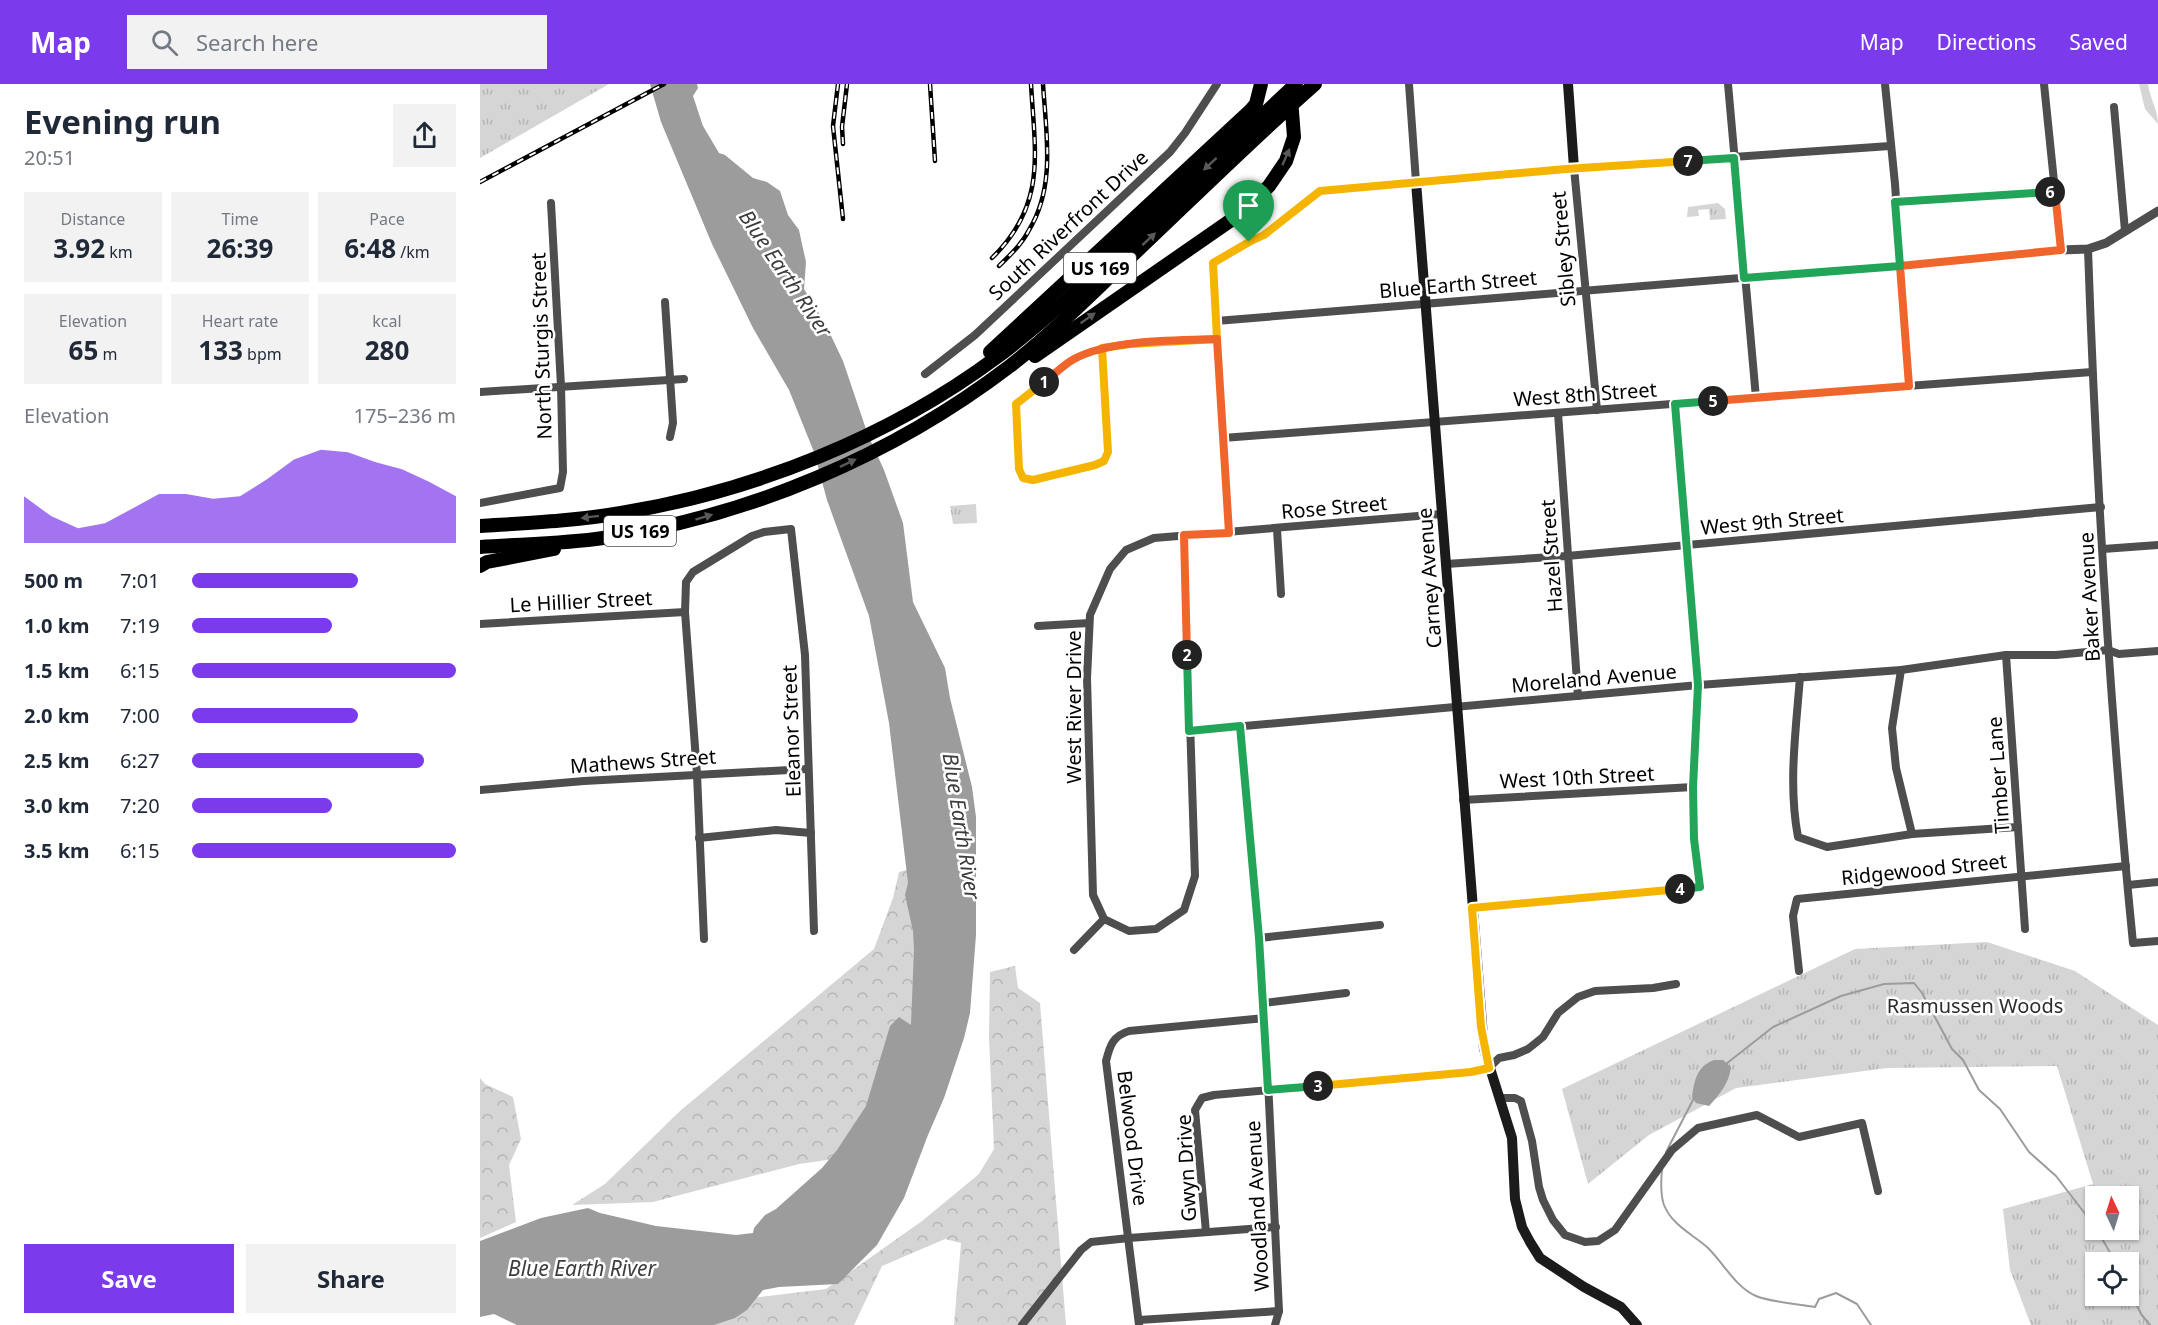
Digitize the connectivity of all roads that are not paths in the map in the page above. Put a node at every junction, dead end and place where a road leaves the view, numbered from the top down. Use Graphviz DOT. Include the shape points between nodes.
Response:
graph roads {
  1 [pos="1217,84"];
  2 [pos="1288,84"];
  3 [pos="1315,84"];
  4 [pos="1408,84"];
  5 [pos="1568,84"];
  6 [pos="1728,84"];
  7 [pos="1885,84"];
  8 [pos="2044,84"];
  9 [pos="1260,86"];
  10 [pos="1299,90"];
  11 [pos="2114,107"];
  12 [pos="1270,116"];
  13 [pos="1890,146"];
  14 [pos="1734,158"];
  15 [pos="1574,168"];
  16 [pos="1416,182"];
  17 [pos="2055,192"];
  18 [pos="1895,202"];
  19 [pos="551,203"];
  20 [pos="2158,211"];
  21 [pos="2126,231"];
  22 [pos="2088,249"];
  23 [pos="2061,250"];
  24 [pos="1900,266"];
  25 [pos="1744,278"];
  26 [pos="1585,290"];
  27 [pos="665,302"];
  28 [pos="1424,303"];
  29 [pos="1216,321"];
  30 [pos="1217,339"];
  31 [pos="1102,348"];
  32 [pos="2092,372"];
  33 [pos="925,374"];
  34 [pos="684,379"];
  35 [pos="671,380"];
  36 [pos="561,386"];
  37 [pos="1909,386"];
  38 [pos="480,392"];
  39 [pos="939,396"];
  40 [pos="969,396"];
  41 [pos="1756,398"];
  42 [pos="1675,404"];
  43 [pos="1597,410"];
  44 [pos="1558,413"];
  45 [pos="1435,422"];
  46 [pos="670,437"];
  47 [pos="1223,438"];
  48 [pos="480,503"];
  49 [pos="2101,507"];
  50 [pos="1442,514"];
  51 [pos="481,526"];
  52 [pos="1277,529"];
  53 [pos="1229,533"];
  54 [pos="1184,535"];
  55 [pos="601,538"];
  56 [pos="1685,545"];
  57 [pos="2158,545"];
  58 [pos="480,547"];
  59 [pos="2103,549"];
  60 [pos="1567,556"];
  61 [pos="1446,564"];
  62 [pos="480,566"];
  63 [pos="1281,594"];
  64 [pos="685,612"];
  65 [pos="1089,623"];
  66 [pos="480,624"];
  67 [pos="1038,626"];
  68 [pos="2108,650"];
  69 [pos="2158,651"];
  70 [pos="2006,655"];
  71 [pos="1901,670"];
  72 [pos="1800,677"];
  73 [pos="1698,685"];
  74 [pos="1578,696"];
  75 [pos="1457,707"];
  76 [pos="1240,726"];
  77 [pos="1189,731"];
  78 [pos="808,769"];
  79 [pos="697,774"];
  80 [pos="1693,787"];
  81 [pos="480,790"];
  82 [pos="1463,800"];
  83 [pos="2018,827"];
  84 [pos="811,833"];
  85 [pos="1912,834"];
  86 [pos="699,838"];
  87 [pos="2126,866"];
  88 [pos="2022,876"];
  89 [pos="2158,882"];
  90 [pos="2128,885"];
  91 [pos="1472,908"];
  92 [pos="1104,919"];
  93 [pos="1380,925"];
  94 [pos="2025,929"];
  95 [pos="814,931"];
  96 [pos="1259,938"];
  97 [pos="704,939"];
  98 [pos="2158,941"];
  99 [pos="1074,950"];
  100 [pos="1799,971"];
  101 [pos="1676,984"];
  102 [pos="1346,993"];
  103 [pos="1264,1003"];
  104 [pos="1265,1018"];
  105 [pos="1489,1068"];
  106 [pos="1268,1090"];
  107 [pos="1500,1098"];
  108 [pos="1878,1191"];
  109 [pos="1276,1227"];
  110 [pos="1206,1232"];
  111 [pos="1129,1238"];
  112 [pos="1279,1311"];
  113 [pos="1139,1323"];
  114 [pos="1022,1325"];
  115 [pos="1275,1325"];
  116 [pos="1637,1325"];
  1 -- 33 [label="street, South Riverfront Drive" via="1170,152 975,334"];
  40 -- 2 [label="highway, one-way" via="1019,367 1237,216 1269,186 1286,161 1294,137"];
  3 -- 10 [label="highway, US 169"];
  4 -- 16 [label="street, Carney Avenue"];
  5 -- 15 [label="main road, Sibley Street"];
  6 -- 14 [label="street"];
  7 -- 13 [label="street"];
  8 -- 17 [label="street"];
  9 -- 39 [label="highway" via="1256,104 1241,119"];
  10 -- 12 [label="highway, US 169"];
  11 -- 21 [label="street"];
  12 -- 39 [label="highway, US 169, one-way" via="1064,302 997,357"];
  40 -- 12 [label="highway, US 169, one-way" via="1061,323"];
  13 -- 14 [label="street"];
  13 -- 18 [label="street"];
  14 -- 15 [label="street"];
  14 -- 25 [label="street"];
  15 -- 16 [label="main road"];
  15 -- 26 [label="street, Sibley Street"];
  16 -- 28 [label="main road, Carney Avenue"];
  16 -- 29 [label="street" via="1320,191 1264,235 1213,263"];
  17 -- 18 [label="street"];
  17 -- 23 [label="street"];
  18 -- 24 [label="street"];
  19 -- 36 [label="street, North Sturgis Street"];
  20 -- 21 [label="street"];
  21 -- 22 [label="street"];
  22 -- 23 [label="street"];
  22 -- 32 [label="street, Baker Avenue"];
  23 -- 24 [label="street, Blue Earth Street"];
  24 -- 25 [label="street, Blue Earth Street"];
  24 -- 37 [label="street"];
  25 -- 26 [label="street, Blue Earth Street"];
  25 -- 41 [label="street"];
  26 -- 28 [label="street, Blue Earth Street"];
  26 -- 43 [label="street, Sibley Street"];
  27 -- 35 [label="street"];
  28 -- 29 [label="street, Blue Earth Street"];
  28 -- 45 [label="main road, Carney Avenue"];
  29 -- 30 [label="street"];
  30 -- 31 [label="street"];
  30 -- 47 [label="street"];
  31 -- 31 [label="street" via="1074,359 1016,404 1019,469 1023,478 1033,480 1104,461 1108,452"];
  32 -- 37 [label="street, West 8th Street"];
  32 -- 49 [label="street, Baker Avenue"];
  34 -- 35 [label="street"];
  35 -- 36 [label="street"];
  35 -- 46 [label="street"];
  36 -- 38 [label="street"];
  36 -- 48 [label="street, North Sturgis Street" via="560,488"];
  37 -- 41 [label="street, West 8th Street"];
  39 -- 51 [label="highway, US 169, one-way" via="829,452 732,488 660,506 573,519"];
  55 -- 40 [label="highway, US 169, one-way" via="693,520 795,487 880,448"];
  41 -- 42 [label="street, West 8th Street"];
  42 -- 43 [label="street, West 8th Street"];
  42 -- 56 [label="street"];
  43 -- 44 [label="street, West 8th Street"];
  44 -- 45 [label="street, West 8th Street"];
  44 -- 60 [label="street, Hazel Street"];
  45 -- 47 [label="street, West 8th Street"];
  45 -- 50 [label="main road, Carney Avenue"];
  47 -- 53 [label="street"];
  49 -- 56 [label="street, West 9th Street"];
  49 -- 59 [label="street, Baker Avenue"];
  50 -- 52 [label="street, Rose Street"];
  50 -- 61 [label="main road, Carney Avenue"];
  52 -- 53 [label="street, Rose Street"];
  52 -- 63 [label="street"];
  53 -- 54 [label="street, West River Drive"];
  54 -- 65 [label="street, West River Drive" via="1154,538 1126,550 1110,569"];
  54 -- 77 [label="street"];
  55 -- 58 [label="highway, US 169"];
  55 -- 62 [label="highway"];
  56 -- 60 [label="street, West 9th Street"];
  56 -- 73 [label="street"];
  57 -- 59 [label="street"];
  59 -- 68 [label="street, Baker Avenue"];
  60 -- 61 [label="street, West 9th Street"];
  60 -- 74 [label="street, Hazel Street"];
  61 -- 75 [label="main road, Carney Avenue"];
  64 -- 66 [label="street, Le Hillier Street"];
  64 -- 78 [label="street, Eleanor Street" via="686,582 693,572 752,536 791,529 806,655"];
  64 -- 79 [label="street"];
  65 -- 67 [label="street"];
  65 -- 92 [label="street, West River Drive" via="1093,895"];
  68 -- 69 [label="street, Moreland Avenue" via="2119,654"];
  68 -- 70 [label="street, Moreland Avenue" via="2056,656"];
  68 -- 87 [label="street, Baker Avenue"];
  70 -- 71 [label="street, Moreland Avenue"];
  70 -- 83 [label="street, Timber Lane"];
  71 -- 72 [label="street, Moreland Avenue"];
  71 -- 85 [label="street" via="1892,728 1896,768"];
  72 -- 73 [label="street, Moreland Avenue"];
  72 -- 85 [label="street" via="1792,810 1798,837 1827,847"];
  73 -- 74 [label="street, Moreland Avenue"];
  73 -- 80 [label="street"];
  74 -- 75 [label="street, Moreland Avenue"];
  75 -- 76 [label="street, Moreland Avenue"];
  75 -- 82 [label="main road, Carney Avenue"];
  76 -- 77 [label="street, Moreland Avenue"];
  76 -- 96 [label="street, Woodland Avenue"];
  77 -- 92 [label="street" via="1194,876 1184,910 1156,929 1129,931"];
  78 -- 79 [label="street, Mathews Street"];
  78 -- 84 [label="street, Eleanor Street"];
  79 -- 81 [label="street, Mathews Street"];
  79 -- 86 [label="street"];
  80 -- 82 [label="street, West 10th Street"];
  80 -- 91 [label="street" via="1700,887"];
  82 -- 91 [label="main road, Carney Avenue"];
  83 -- 85 [label="street"];
  83 -- 88 [label="street, Timber Lane"];
  84 -- 86 [label="street" via="776,830"];
  84 -- 95 [label="street, Eleanor Street"];
  86 -- 97 [label="street"];
  87 -- 88 [label="street, Ridgewood Street"];
  87 -- 90 [label="street, Baker Avenue"];
  88 -- 94 [label="street, Timber Lane"];
  88 -- 100 [label="street, Ridgewood Street" via="1797,899 1793,916"];
  89 -- 90 [label="street"];
  90 -- 98 [label="street, Baker Avenue" via="2133,943"];
  91 -- 105 [label="main road, Carney Avenue" via="1481,1027"];
  92 -- 99 [label="street"];
  93 -- 96 [label="street"];
  96 -- 103 [label="street, Woodland Avenue"];
  101 -- 105 [label="street" via="1595,991 1578,997 1558,1013 1543,1037 1514,1055 1499,1058"];
  102 -- 103 [label="street"];
  103 -- 104 [label="street, Woodland Avenue"];
  104 -- 106 [label="street, Woodland Avenue"];
  104 -- 111 [label="street, Belwood Drive" via="1129,1031 1118,1034 1110,1044 1106,1061"];
  105 -- 106 [label="street"];
  105 -- 107 [label="main road, Carney Avenue"];
  106 -- 109 [label="street, Woodland Avenue"];
  106 -- 110 [label="street, Gwyn Drive" via="1202,1098 1195,1110"];
  107 -- 108 [label="street" via="1521,1101 1543,1200 1565,1235 1577,1241 1598,1241 1615,1230 1672,1150 1698,1128 1757,1115 1798,1137 1862,1123"];
  107 -- 116 [label="main road, Carney Avenue" via="1512,1138 1518,1214 1539,1258 1621,1307"];
  109 -- 110 [label="street"];
  109 -- 112 [label="street, Woodland Avenue"];
  110 -- 111 [label="street"];
  111 -- 113 [label="street, Belwood Drive"];
  111 -- 114 [label="street" via="1091,1242 1081,1250"];
  112 -- 113 [label="street"];
  112 -- 115 [label="street, Woodland Avenue"];
}
